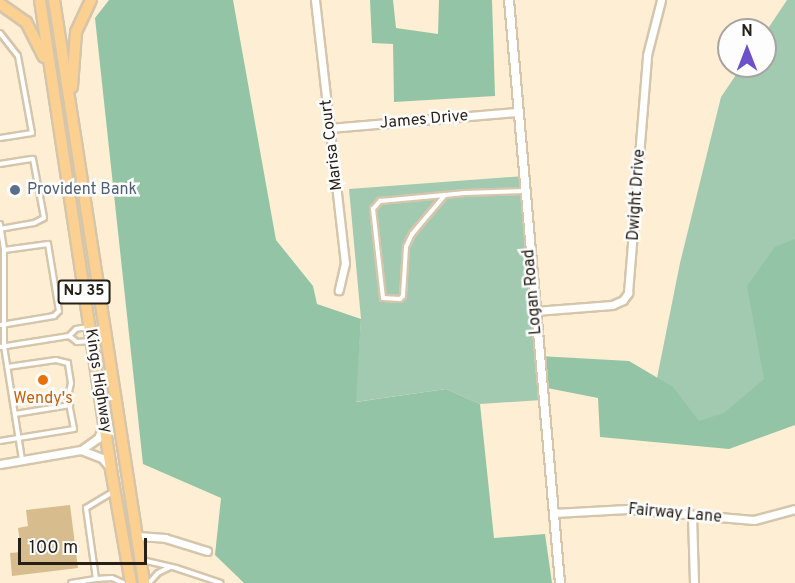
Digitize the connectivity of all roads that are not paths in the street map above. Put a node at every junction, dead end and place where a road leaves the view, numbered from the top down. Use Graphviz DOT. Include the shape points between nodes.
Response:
graph roads {
  1 [pos="40,0"];
  2 [pos="54,0"];
  3 [pos="91,0"];
  4 [pos="315,0"];
  5 [pos="509,0"];
  6 [pos="661,0"];
  7 [pos="0,4"];
  8 [pos="0,33"];
  9 [pos="51,74"];
  10 [pos="518,112"];
  11 [pos="72,120"];
  12 [pos="330,128"];
  13 [pos="0,138"];
  14 [pos="0,164"];
  15 [pos="525,191"];
  16 [pos="446,195"];
  17 [pos="0,226"];
  18 [pos="4,250"];
  19 [pos="339,290"];
  20 [pos="535,311"];
  21 [pos="1,325"];
  22 [pos="89,327"];
  23 [pos="69,336"];
  24 [pos="92,341"];
  25 [pos="2,347"];
  26 [pos="7,367"];
  27 [pos="70,405"];
  28 [pos="15,414"];
  29 [pos="104,421"];
  30 [pos="19,438"];
  31 [pos="0,441"];
  32 [pos="81,450"];
  33 [pos="22,460"];
  34 [pos="0,464"];
  35 [pos="111,470"];
  36 [pos="115,490"];
  37 [pos="795,509"];
  38 [pos="554,513"];
  39 [pos="692,515"];
  40 [pos="138,536"];
  41 [pos="207,551"];
  42 [pos="141,560"];
  43 [pos="170,567"];
  44 [pos="96,579"];
  45 [pos="71,583"];
  46 [pos="123,583"];
  47 [pos="131,583"];
  48 [pos="144,583"];
  49 [pos="149,583"];
  50 [pos="221,583"];
  51 [pos="560,583"];
  52 [pos="694,583"];
  1 -- 9 [label="main road, Kings Highway / NJ 35"];
  2 -- 11 [label="main road, Kings Highway / NJ 35"];
  3 -- 11 [label="main road" via="79,23 73,51"];
  4 -- 12 [label="street, Marisa Court"];
  5 -- 10 [label="street, Logan Road"];
  6 -- 20 [label="street, Dwight Drive" via="647,55 628,293 612,305"];
  7 -- 9 [label="main road" via="30,28"];
  8 -- 13 [label="lane" via="18,56 32,133"];
  9 -- 22 [label="main road, Kings Highway / NJ 35"];
  10 -- 12 [label="street, James Drive"];
  10 -- 15 [label="street, Logan Road"];
  11 -- 40 [label="main road, Kings Highway / NJ 35"];
  12 -- 19 [label="street, Marisa Court" via="345,262"];
  14 -- 17 [label="lane" via="33,159 44,218 34,223"];
  15 -- 16 [label="lane"];
  15 -- 20 [label="street, Logan Road"];
  16 -- 16 [label="lane" via="376,204 383,298 404,296 406,247 412,234"];
  17 -- 18 [label="lane"];
  18 -- 21 [label="lane"];
  18 -- 21 [label="lane" via="48,244 59,311 54,316"];
  20 -- 38 [label="street, Logan Road"];
  21 -- 25 [label="lane"];
  22 -- 23 [label="lane" via="76,329"];
  22 -- 24 [label="main road, Kings Highway / NJ 35"];
  23 -- 24 [label="lane" via="77,342"];
  23 -- 25 [label="lane"];
  24 -- 29 [label="main road, Kings Highway / NJ 35"];
  25 -- 26 [label="lane"];
  26 -- 27 [label="lane" via="63,360 68,363"];
  26 -- 28 [label="lane"];
  27 -- 28 [label="lane"];
  27 -- 30 [label="lane" via="74,429"];
  28 -- 30 [label="lane"];
  29 -- 32 [label="street" via="100,435"];
  29 -- 35 [label="main road, Kings Highway / NJ 35"];
  30 -- 31 [label="lane"];
  30 -- 33 [label="lane"];
  32 -- 33 [label="street"];
  32 -- 35 [label="street" via="102,458"];
  33 -- 34 [label="street"];
  35 -- 36 [label="main road, Kings Highway / NJ 35"];
  36 -- 44 [label="lane" via="86,508"];
  36 -- 47 [label="main road, Kings Highway / NJ 35"];
  37 -- 39 [label="street, Fairway Lane" via="754,520"];
  38 -- 39 [label="street, Fairway Lane" via="616,509"];
  38 -- 51 [label="street, Logan Road"];
  39 -- 52 [label="street"];
  40 -- 41 [label="street" via="165,538"];
  40 -- 42 [label="main road, Kings Highway / NJ 35"];
  42 -- 43 [label="lane"];
  42 -- 48 [label="main road, Kings Highway / NJ 35"];
  43 -- 49 [label="lane"];
  43 -- 50 [label="lane"];
  44 -- 45 [label="lane"];
  44 -- 46 [label="lane" via="112,578"];
}
